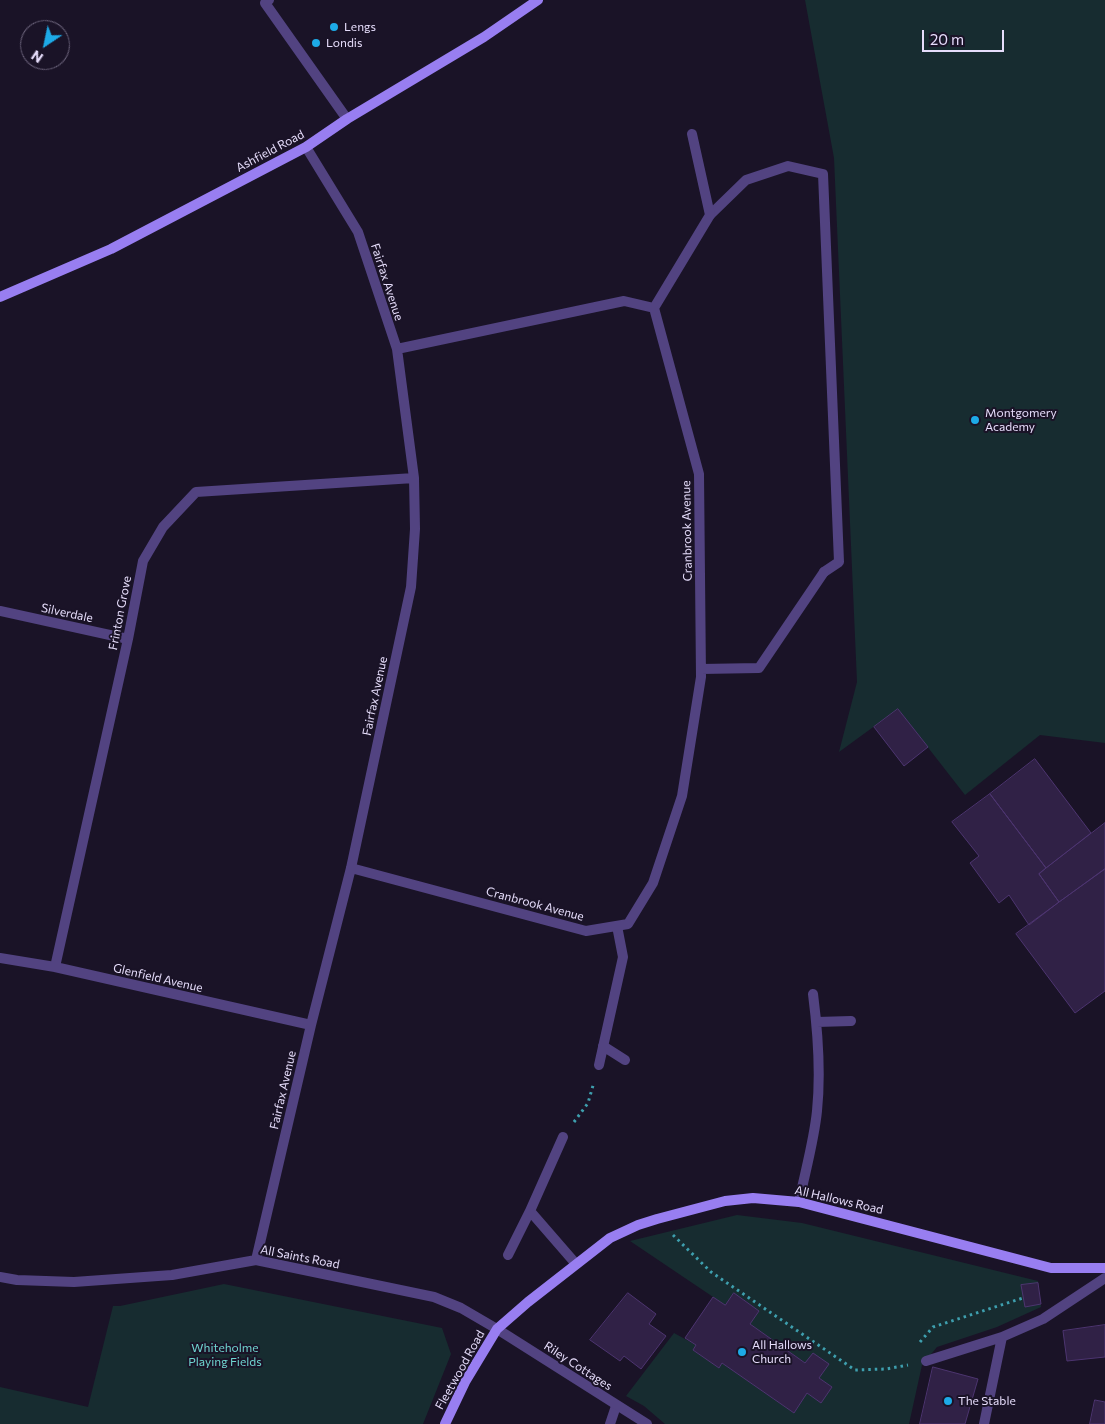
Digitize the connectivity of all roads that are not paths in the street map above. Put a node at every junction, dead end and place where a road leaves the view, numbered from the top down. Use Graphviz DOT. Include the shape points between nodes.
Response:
graph roads {
  1 [pos="269,0"];
  2 [pos="531,2"];
  3 [pos="347,118"];
  4 [pos="692,134"];
  5 [pos="306,147"];
  6 [pos="710,215"];
  7 [pos="0,297"];
  8 [pos="654,308"];
  9 [pos="397,349"];
  10 [pos="414,478"];
  11 [pos="0,611"];
  12 [pos="128,639"];
  13 [pos="701,669"];
  14 [pos="351,868"];
  15 [pos="617,926"];
  16 [pos="0,958"];
  17 [pos="55,967"];
  18 [pos="814,994"];
  19 [pos="851,1021"];
  20 [pos="816,1022"];
  21 [pos="311,1025"];
  22 [pos="603,1046"];
  23 [pos="625,1060"];
  24 [pos="599,1065"];
  25 [pos="563,1137"];
  26 [pos="799,1202"];
  27 [pos="530,1211"];
  28 [pos="508,1256"];
  29 [pos="256,1260"];
  30 [pos="576,1264"];
  31 [pos="1105,1268"];
  32 [pos="0,1277"];
  33 [pos="1105,1278"];
  34 [pos="497,1329"];
  35 [pos="1002,1338"];
  36 [pos="926,1361"];
  37 [pos="616,1406"];
  38 [pos="445,1424"];
  39 [pos="610,1424"];
  40 [pos="647,1424"];
  41 [pos="984,1424"];
  1 -- 3 [label="street" via="264,3"];
  2 -- 3 [label="street, Ashfield Road" via="484,37"];
  3 -- 5 [label="street, Ashfield Road"];
  4 -- 6 [label="street"];
  5 -- 7 [label="street, Ashfield Road" via="111,249"];
  5 -- 9 [label="street, Fairfax Avenue" via="358,232"];
  6 -- 8 [label="street"];
  6 -- 13 [label="street" via="746,180 788,166 824,174 839,562 824,572 759,668"];
  8 -- 9 [label="street" via="624,301"];
  8 -- 13 [label="street, Cranbrook Avenue" via="698,474"];
  9 -- 10 [label="street, Fairfax Avenue"];
  10 -- 12 [label="street, Frinton Grove" via="196,492 163,528 143,561"];
  10 -- 14 [label="street, Fairfax Avenue" via="415,529 410,587"];
  11 -- 12 [label="street, Silverdale"];
  12 -- 17 [label="street, Frinton Grove"];
  13 -- 15 [label="street, Cranbrook Avenue" via="682,796 653,883 628,924"];
  14 -- 15 [label="street, Cranbrook Avenue" via="586,931"];
  14 -- 21 [label="street, Fairfax Avenue"];
  15 -- 22 [label="street" via="623,957"];
  16 -- 17 [label="street, Glenfield Avenue"];
  17 -- 21 [label="street, Glenfield Avenue"];
  18 -- 20 [label="street"];
  19 -- 20 [label="street"];
  20 -- 26 [label="street" via="817,1112"];
  21 -- 29 [label="street, Fairfax Avenue"];
  22 -- 23 [label="street"];
  22 -- 24 [label="street"];
  25 -- 27 [label="street"];
  26 -- 30 [label="street, All Hallows Road" via="753,1198 725,1201 657,1219 610,1238"];
  26 -- 31 [label="street, All Hallows Road" via="1051,1268"];
  27 -- 28 [label="street"];
  27 -- 30 [label="street"];
  29 -- 32 [label="street, All Saints Road" via="172,1275 74,1282"];
  29 -- 34 [label="street, All Saints Road" via="434,1297"];
  30 -- 34 [label="street, All Hallows Road"];
  33 -- 35 [label="street" via="1043,1319"];
  34 -- 37 [label="street, Riley Cottages"];
  34 -- 38 [label="street, Fleetwood Road" via="465,1382"];
  35 -- 36 [label="street"];
  35 -- 41 [label="street"];
  37 -- 39 [label="street"];
  37 -- 40 [label="street, Riley Cottages"];
}
